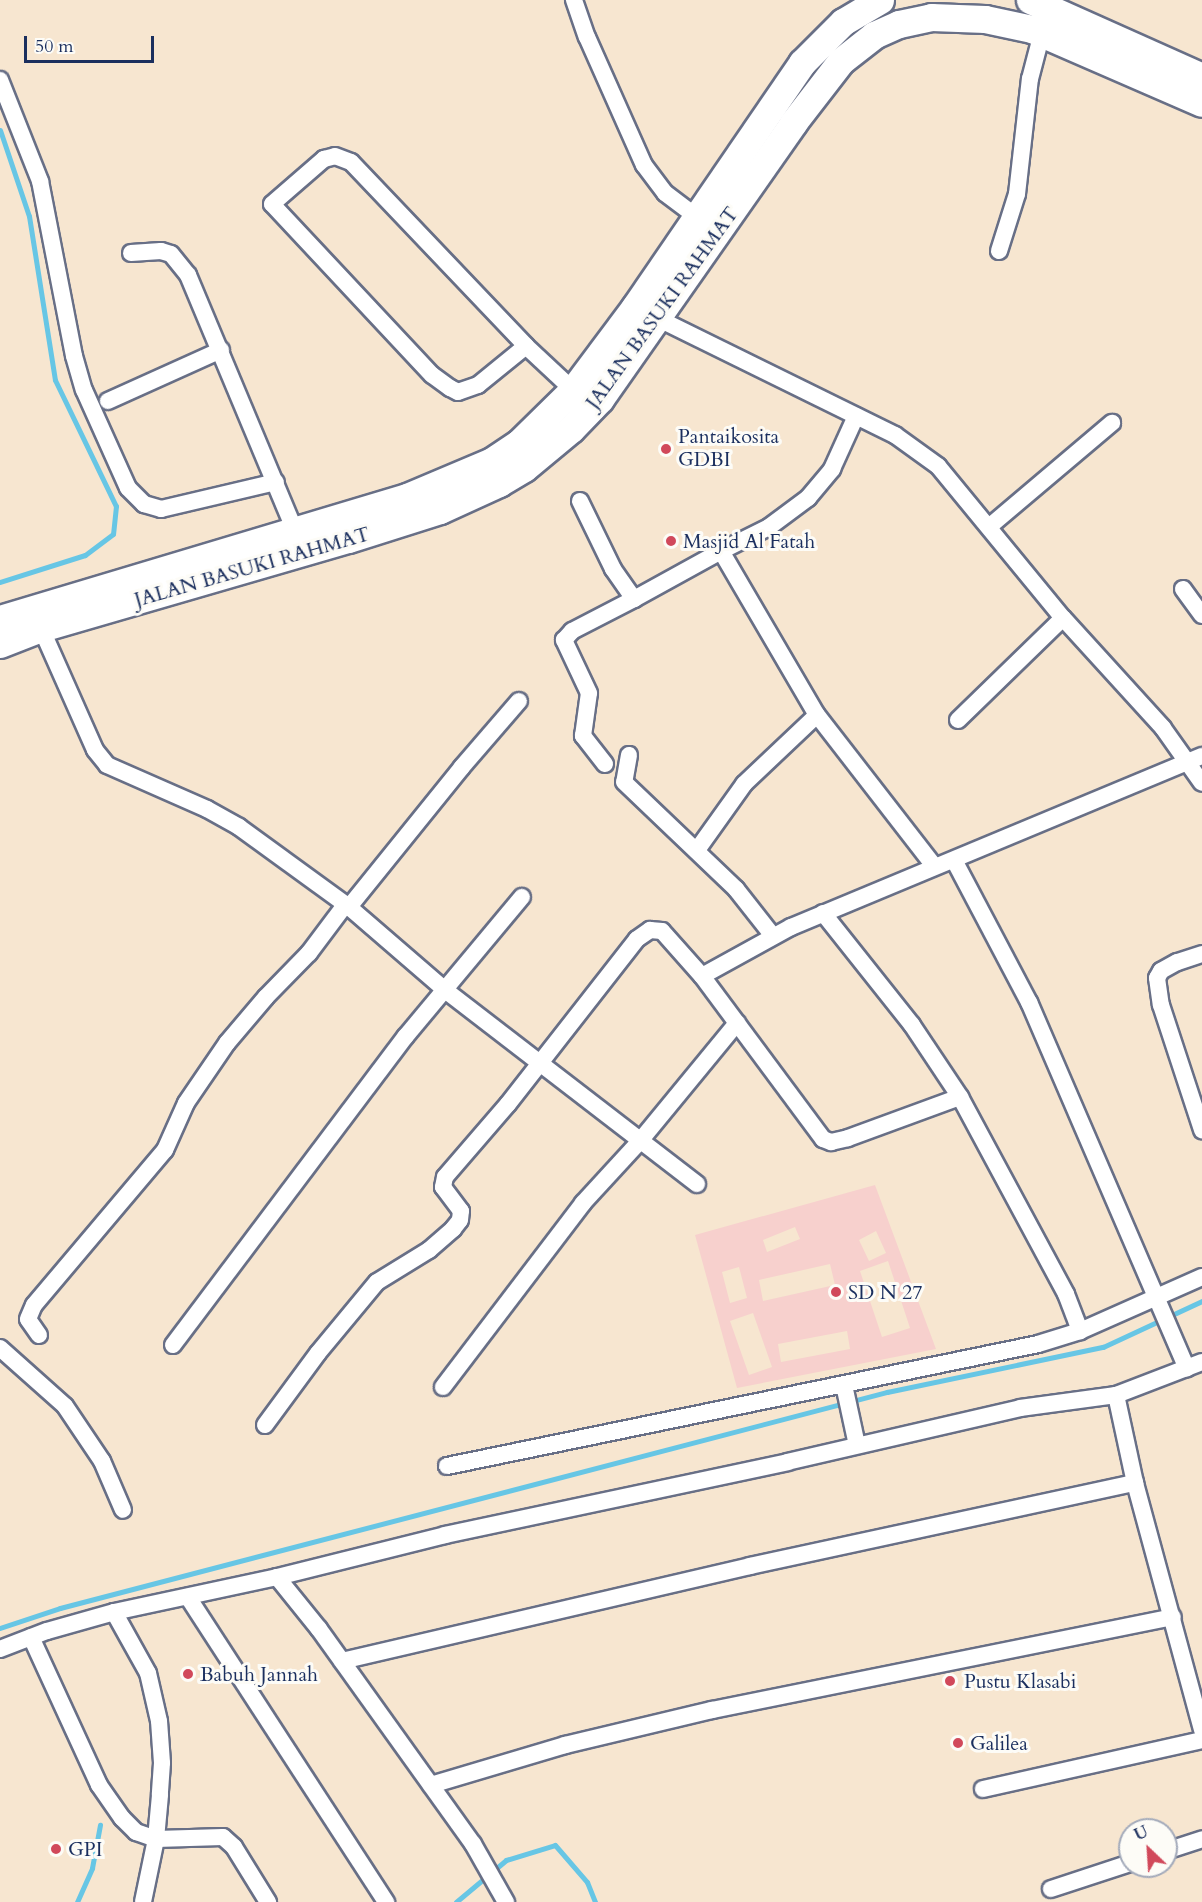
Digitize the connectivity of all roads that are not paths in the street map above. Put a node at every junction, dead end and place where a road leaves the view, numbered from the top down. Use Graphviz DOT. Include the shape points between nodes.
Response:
graph roads {
  1 [pos="574,0"];
  2 [pos="880,0"];
  3 [pos="1030,0"];
  4 [pos="1042,33"];
  5 [pos="1202,77"];
  6 [pos="0,80"];
  7 [pos="1202,104"];
  8 [pos="698,218"];
  9 [pos="999,251"];
  10 [pos="131,253"];
  11 [pos="646,313"];
  12 [pos="526,345"];
  13 [pos="221,350"];
  14 [pos="573,390"];
  15 [pos="108,401"];
  16 [pos="856,416"];
  17 [pos="1112,423"];
  18 [pos="276,482"];
  19 [pos="580,501"];
  20 [pos="990,526"];
  21 [pos="294,529"];
  22 [pos="721,551"];
  23 [pos="1183,589"];
  24 [pos="634,599"];
  25 [pos="1202,615"];
  26 [pos="1064,618"];
  27 [pos="0,619"];
  28 [pos="41,628"];
  29 [pos="0,644"];
  30 [pos="519,701"];
  31 [pos="818,715"];
  32 [pos="958,720"];
  33 [pos="629,755"];
  34 [pos="1195,759"];
  35 [pos="605,765"];
  36 [pos="1202,783"];
  37 [pos="697,850"];
  38 [pos="954,860"];
  39 [pos="934,866"];
  40 [pos="522,897"];
  41 [pos="347,906"];
  42 [pos="823,913"];
  43 [pos="773,936"];
  44 [pos="1202,954"];
  45 [pos="702,976"];
  46 [pos="445,990"];
  47 [pos="737,1023"];
  48 [pos="538,1062"];
  49 [pos="960,1097"];
  50 [pos="1202,1130"];
  51 [pos="640,1141"];
  52 [pos="697,1184"];
  53 [pos="1202,1277"];
  54 [pos="1158,1305"];
  55 [pos="1080,1331"];
  56 [pos="39,1335"];
  57 [pos="173,1345"];
  58 [pos="0,1348"];
  59 [pos="1190,1363"];
  60 [pos="443,1387"];
  61 [pos="846,1391"];
  62 [pos="1116,1395"];
  63 [pos="265,1425"];
  64 [pos="856,1438"];
  65 [pos="447,1466"];
  66 [pos="1135,1483"];
  67 [pos="123,1510"];
  68 [pos="277,1577"];
  69 [pos="188,1597"];
  70 [pos="114,1612"];
  71 [pos="1173,1617"];
  72 [pos="31,1637"];
  73 [pos="0,1649"];
  74 [pos="342,1661"];
  75 [pos="1202,1730"];
  76 [pos="1202,1740"];
  77 [pos="431,1785"];
  78 [pos="983,1789"];
  79 [pos="156,1839"];
  80 [pos="1202,1839"];
  81 [pos="1178,1847"];
  82 [pos="1118,1867"];
  83 [pos="1051,1889"];
  84 [pos="143,1902"];
  85 [pos="268,1902"];
  86 [pos="386,1902"];
  87 [pos="506,1902"];
  1 -- 8 [label="street" via="644,165 665,193"];
  2 -- 8 [label="highway" via="843,22 802,63"];
  3 -- 5 [label="highway"];
  4 -- 7 [label="highway, JALAN BASUKI RAHMAT"];
  4 -- 9 [label="street" via="1030,79 1017,194"];
  4 -- 11 [label="highway, JALAN BASUKI RAHMAT" via="985,19 931,16 874,35 842,61"];
  6 -- 18 [label="street" via="40,181 77,367 128,488 144,504 161,509"];
  8 -- 11 [label="highway"];
  10 -- 13 [label="street" via="161,251 180,263"];
  11 -- 14 [label="highway"];
  11 -- 16 [label="street"];
  11 -- 28 [label="highway, JALAN BASUKI RAHMAT" via="600,399 545,452 499,483 440,510 348,540"];
  12 -- 12 [label="street" via="478,386 458,392 450,388 432,375 272,204 324,159 335,156 351,162"];
  12 -- 14 [label="street"];
  13 -- 15 [label="street"];
  13 -- 18 [label="street"];
  14 -- 21 [label="highway" via="519,443 492,461 407,497"];
  16 -- 20 [label="street" via="917,449 938,466"];
  16 -- 22 [label="street" via="832,469 808,498 769,527"];
  17 -- 20 [label="street"];
  18 -- 21 [label="street"];
  19 -- 24 [label="street" via="613,569"];
  20 -- 26 [label="street"];
  21 -- 27 [label="highway"];
  22 -- 24 [label="street"];
  22 -- 31 [label="street"];
  23 -- 25 [label="street"];
  24 -- 35 [label="street" via="564,639 589,693 583,736"];
  26 -- 32 [label="street"];
  26 -- 34 [label="street"];
  28 -- 29 [label="highway, JALAN BASUKI RAHMAT"];
  28 -- 41 [label="street" via="94,750 107,765 239,827"];
  30 -- 41 [label="street"];
  31 -- 37 [label="street" via="744,784"];
  31 -- 39 [label="street"];
  33 -- 37 [label="street" via="624,782"];
  34 -- 36 [label="street"];
  34 -- 38 [label="street"];
  37 -- 43 [label="street" via="736,889"];
  38 -- 39 [label="street"];
  38 -- 54 [label="street" via="1029,1002"];
  39 -- 42 [label="street"];
  40 -- 46 [label="street"];
  41 -- 46 [label="street"];
  41 -- 56 [label="street" via="227,1043 186,1103 165,1150 34,1305 28,1319"];
  42 -- 43 [label="street"];
  42 -- 49 [label="street" via="923,1041"];
  43 -- 45 [label="street"];
  44 -- 50 [label="street" via="1161,971 1157,978 1161,1005"];
  45 -- 47 [label="street"];
  45 -- 48 [label="street" via="662,931 646,933 637,939"];
  46 -- 48 [label="street"];
  46 -- 57 [label="street"];
  47 -- 49 [label="street" via="815,1129 831,1142"];
  47 -- 51 [label="street"];
  48 -- 51 [label="street"];
  48 -- 63 [label="street" via="508,1104 445,1177 443,1187 460,1211 460,1220 429,1251 377,1282"];
  49 -- 55 [label="street" via="1066,1294"];
  51 -- 52 [label="street"];
  51 -- 60 [label="street" via="583,1203"];
  53 -- 54 [label="street"];
  54 -- 55 [label="street"];
  54 -- 59 [label="street"];
  55 -- 61 [label="street"];
  58 -- 67 [label="street" via="65,1406 102,1461"];
  59 -- 62 [label="street"];
  61 -- 64 [label="street"];
  61 -- 65 [label="street"];
  62 -- 64 [label="street"];
  62 -- 66 [label="street"];
  64 -- 68 [label="street"];
  66 -- 71 [label="street"];
  66 -- 74 [label="street" via="750,1566"];
  68 -- 69 [label="street"];
  68 -- 74 [label="street"];
  69 -- 70 [label="street"];
  69 -- 86 [label="street"];
  70 -- 72 [label="street"];
  70 -- 79 [label="street" via="154,1691 162,1763"];
  71 -- 75 [label="street"];
  71 -- 77 [label="street" via="712,1710 565,1745"];
  72 -- 73 [label="street"];
  72 -- 79 [label="street" via="99,1785 136,1832"];
  74 -- 77 [label="street"];
  76 -- 78 [label="street"];
  77 -- 87 [label="street" via="473,1844"];
  79 -- 84 [label="street"];
  79 -- 85 [label="street" via="223,1837 234,1847"];
  80 -- 81 [label="street"];
  82 -- 83 [label="street"];
}
